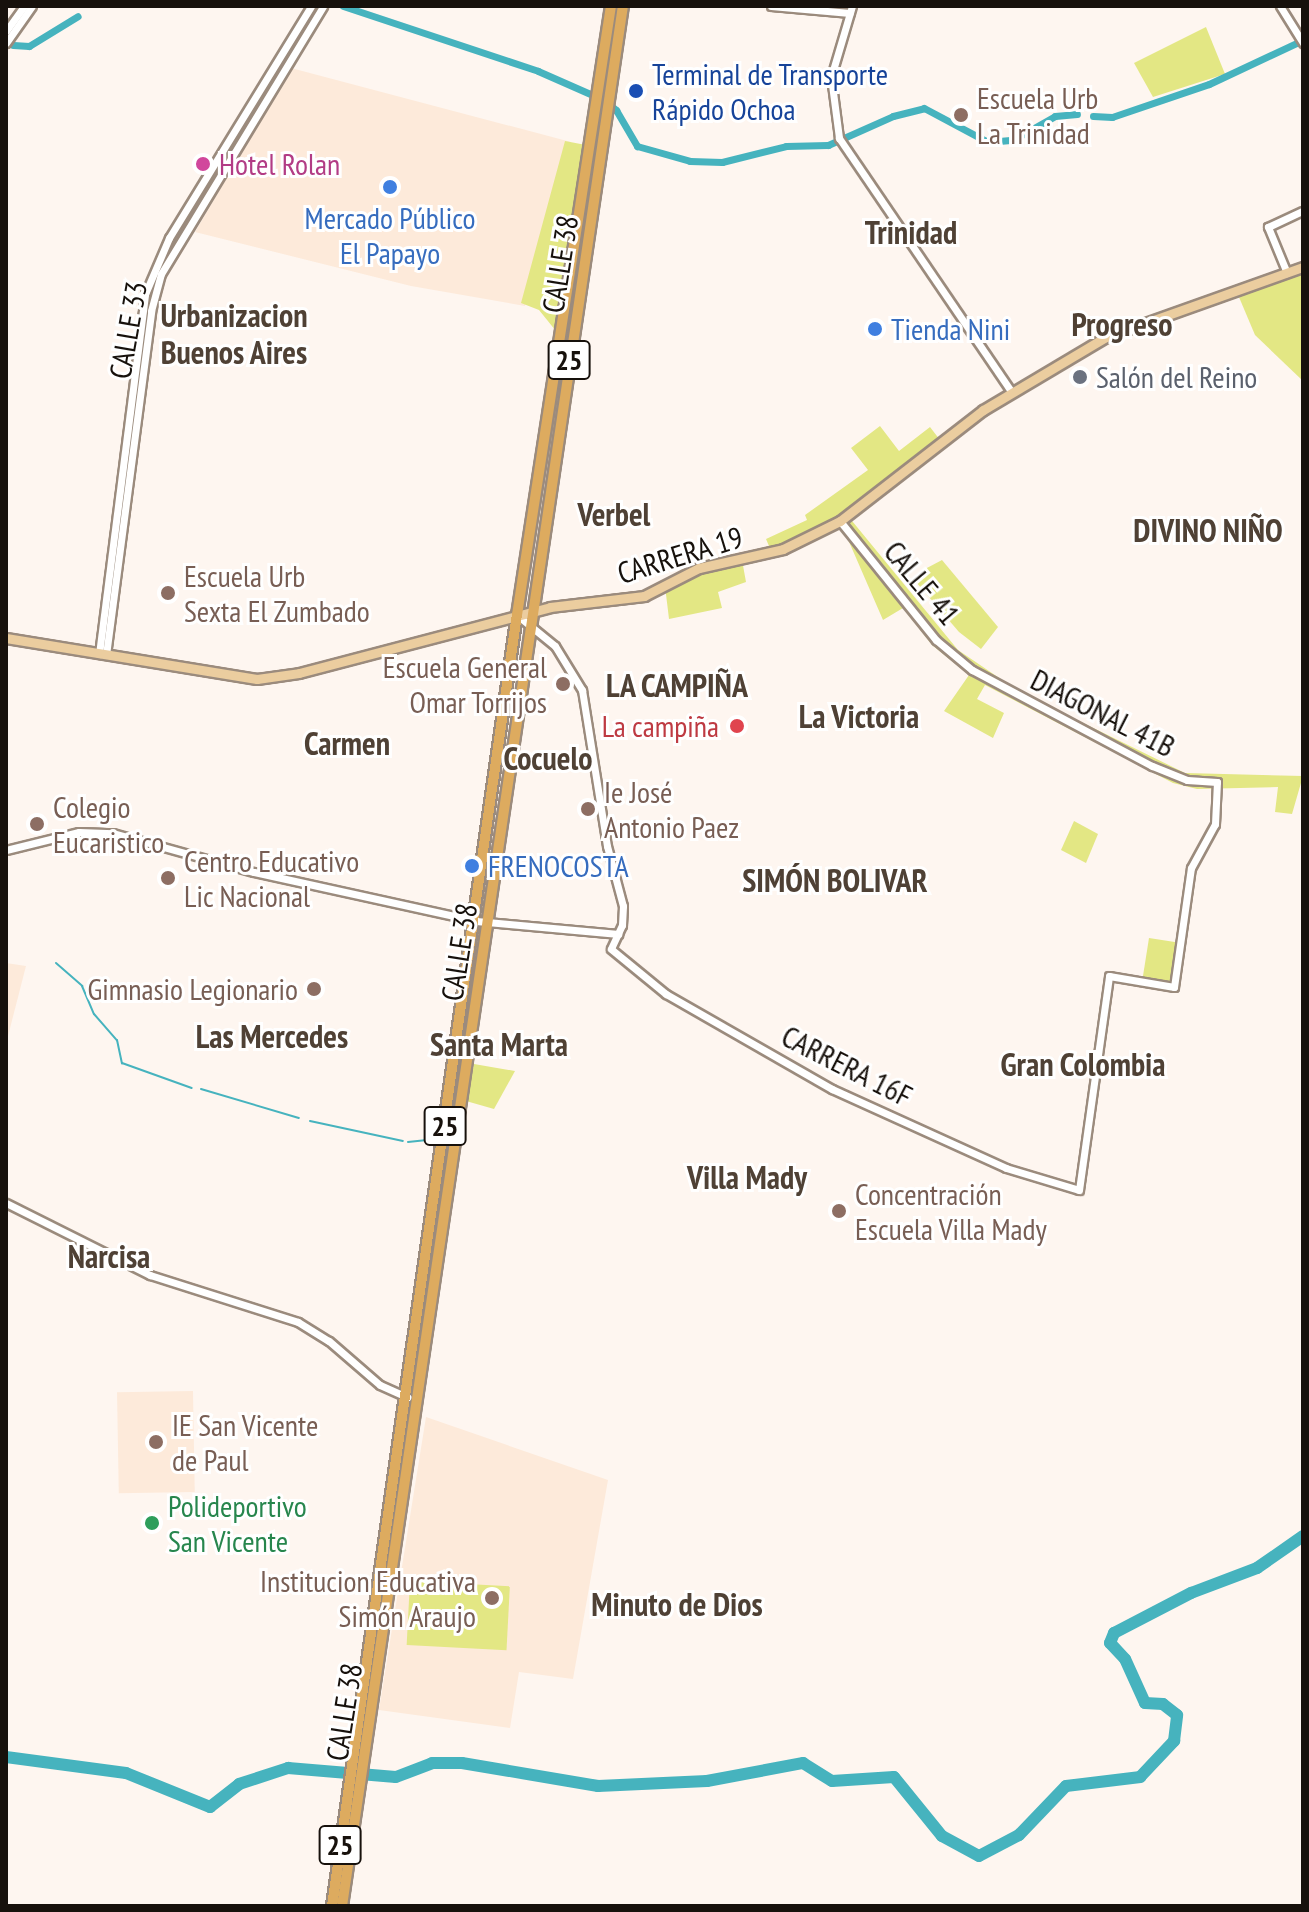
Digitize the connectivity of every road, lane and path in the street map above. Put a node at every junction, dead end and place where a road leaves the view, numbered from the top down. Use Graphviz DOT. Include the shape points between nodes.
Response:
graph roads {
  1 [pos="24,6"];
  2 [pos="32,6"];
  3 [pos="311,6"];
  4 [pos="323,6"];
  5 [pos="623,6"];
  6 [pos="771,6"];
  7 [pos="1280,6"];
  8 [pos="610,8"];
  9 [pos="851,10"];
  10 [pos="6,31"];
  11 [pos="1302,41"];
  12 [pos="6,43"];
  13 [pos="605,93"];
  14 [pos="602,108"];
  15 [pos="1303,211"];
  16 [pos="1303,267"];
  17 [pos="1287,273"];
  18 [pos="1011,391"];
  19 [pos="124,453"];
  20 [pos="133,455"];
  21 [pos="840,521"];
  22 [pos="517,615"];
  23 [pos="530,617"];
  24 [pos="6,638"];
  25 [pos="103,655"];
  26 [pos="972,670"];
  27 [pos="6,850"];
  28 [pos="476,921"];
  29 [pos="488,923"];
  30 [pos="618,934"];
  31 [pos="1109,976"];
  32 [pos="6,1203"];
  33 [pos="410,1399"];
  34 [pos="353,1784"];
  35 [pos="332,1906"];
  36 [pos="342,1906"];
  1 -- 10 [label="street"];
  2 -- 12 [label="street"];
  3 -- 19 [label="street, CALLE 33" via="152,272 142,308"];
  4 -- 20 [label="street, CALLE 33" via="161,274 151,311"];
  5 -- 13 [label="highway, CALLE 38 / 25"];
  6 -- 9 [label="street"];
  7 -- 11 [label="street"];
  8 -- 13 [label="highway, CALLE 38 / 25"];
  9 -- 18 [label="street" via="831,77 837,133"];
  13 -- 14 [label="highway, CALLE 38 / 25"];
  14 -- 22 [label="highway, CALLE 38 / 25"];
  14 -- 23 [label="highway, CALLE 38 / 25"];
  15 -- 17 [label="street" via="1268,227"];
  16 -- 17 [label="main road, CARRERA 19"];
  17 -- 18 [label="main road, CARRERA 19" via="1132,326"];
  18 -- 21 [label="main road, CARRERA 19"];
  19 -- 20 [label="street"];
  19 -- 25 [label="street, CALLE 33"];
  20 -- 25 [label="street, CALLE 33"];
  21 -- 23 [label="main road, CARRERA 19" via="783,549 699,568 644,596"];
  21 -- 26 [label="street, CALLE 41" via="936,640"];
  22 -- 23 [label="main road, CARRERA 19"];
  22 -- 25 [label="main road, CARRERA 19" via="277,677 239,678"];
  22 -- 28 [label="highway, CALLE 38 / 25"];
  23 -- 29 [label="highway, CALLE 38 / 25"];
  23 -- 30 [label="street" via="563,655 582,690 623,912"];
  24 -- 25 [label="main road, CARRERA 19"];
  26 -- 31 [label="street, DIAGONAL 41B" via="1163,771 1217,782 1218,814 1191,868 1174,987"];
  27 -- 28 [label="street" via="79,832 113,833 254,872"];
  28 -- 29 [label="street"];
  28 -- 33 [label="highway, CALLE 38 / 25"];
  29 -- 30 [label="street"];
  29 -- 33 [label="highway, CALLE 38 / 25"];
  30 -- 31 [label="street, CARRERA 16F" via="611,949 666,994 841,1094 1006,1168 1079,1190"];
  32 -- 33 [label="street" via="150,1275 298,1322 380,1385"];
  33 -- 34 [label="highway, CALLE 38 / 25"];
  34 -- 35 [label="highway, CALLE 38 / 25"];
  34 -- 36 [label="highway, CALLE 38 / 25"];
}
